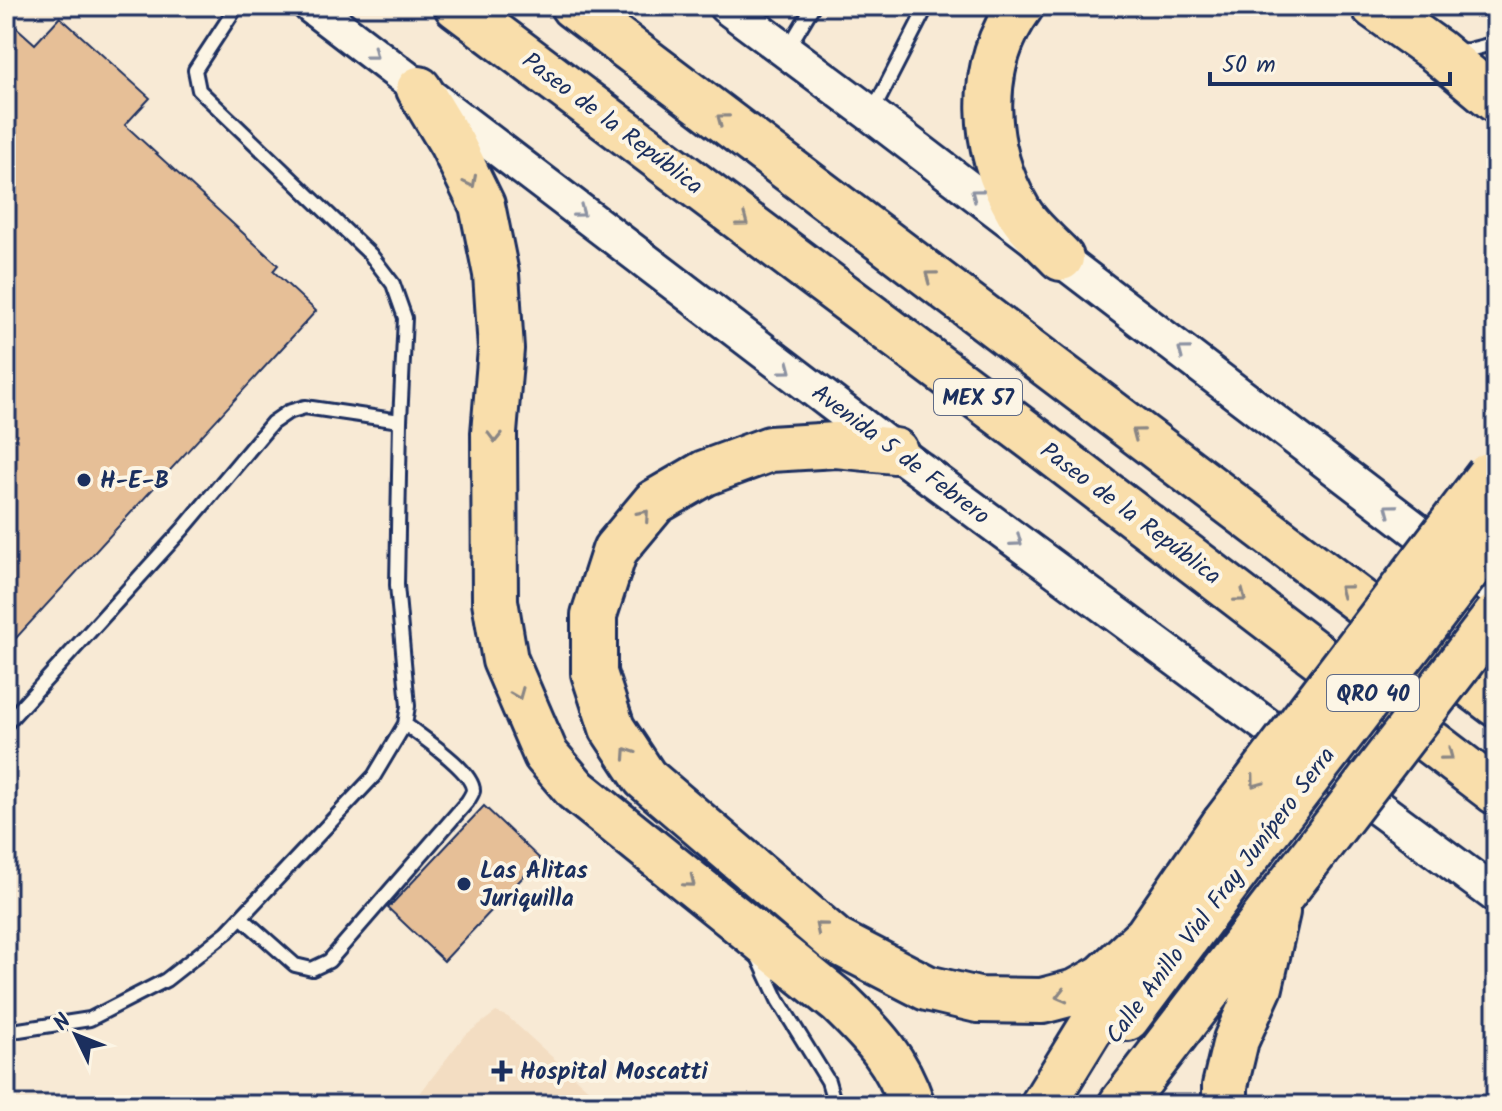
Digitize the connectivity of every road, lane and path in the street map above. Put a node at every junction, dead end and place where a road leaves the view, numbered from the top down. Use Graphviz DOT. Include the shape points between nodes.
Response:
graph roads {
  1 [pos="237,6"];
  2 [pos="311,6"];
  3 [pos="457,6"];
  4 [pos="573,6"];
  5 [pos="726,6"];
  6 [pos="813,6"];
  7 [pos="927,6"];
  8 [pos="1021,6"];
  9 [pos="1374,6"];
  10 [pos="1496,43"];
  11 [pos="786,51"];
  12 [pos="1437,51"];
  13 [pos="419,89"];
  14 [pos="1496,100"];
  15 [pos="871,114"];
  16 [pos="1061,258"];
  17 [pos="400,421"];
  18 [pos="895,451"];
  19 [pos="1492,469"];
  20 [pos="1496,533"];
  21 [pos="1496,591"];
  22 [pos="1496,616"];
  23 [pos="1496,704"];
  24 [pos="6,724"];
  25 [pos="405,724"];
  26 [pos="1496,792"];
  27 [pos="1237,839"];
  28 [pos="1291,884"];
  29 [pos="1496,895"];
  30 [pos="241,917"];
  31 [pos="743,925"];
  32 [pos="1147,936"];
  33 [pos="6,1032"];
  34 [pos="835,1105"];
  35 [pos="912,1105"];
  36 [pos="1043,1105"];
  37 [pos="1063,1105"];
  38 [pos="1121,1105"];
  39 [pos="1225,1105"];
  1 -- 17 [label="lane" via="195,70 199,90 370,254 393,284 405,318"];
  2 -- 13 [label="main road, Avenida 5 de Febrero, one-way"];
  3 -- 26 [label="highway, Paseo de la República / MEX 57, one-way"];
  23 -- 4 [label="highway, MEX 57, one-way"];
  5 -- 11 [label="main road"];
  6 -- 11 [label="lane"];
  7 -- 15 [label="lane"];
  8 -- 16 [label="highway" via="999,48 989,122 995,159 1020,214"];
  9 -- 12 [label="highway"];
  10 -- 12 [label="lane"];
  11 -- 15 [label="main road"];
  12 -- 14 [label="highway"];
  13 -- 18 [label="main road, Avenida 5 de Febrero, one-way"];
  13 -- 31 [label="highway, one-way" via="482,205 496,274 501,349 494,433 495,601 505,660 546,755 576,790"];
  16 -- 15 [label="main road, one-way"];
  21 -- 16 [label="main road, one-way"];
  17 -- 24 [label="lane" via="305,407 272,423"];
  17 -- 25 [label="lane" via="397,585 408,706"];
  18 -- 29 [label="main road, Avenida 5 de Febrero, one-way"];
  32 -- 18 [label="highway, one-way" via="1103,977 1076,992 1042,1001 978,1000 927,988 836,941 645,778 612,728 594,673 594,615 615,550 655,502 705,473 770,449 836,445"];
  19 -- 27 [label="highway, one-way, bridge"];
  20 -- 27 [label="highway, Calle Anillo Vial Fray Junípero Serra / QRO 40, bridge"];
  22 -- 28 [label="highway, Calle Anillo Vial Fray Junípero Serra / QRO 40, bridge"];
  25 -- 30 [label="lane" via="374,776"];
  25 -- 30 [label="lane" via="463,770 473,793 467,802 329,961 312,969 295,965"];
  27 -- 32 [label="highway"];
  27 -- 37 [label="highway, Calle Anillo Vial Fray Junípero Serra / QRO 40"];
  28 -- 38 [label="highway, Calle Anillo Vial Fray Junípero Serra / QRO 40"];
  28 -- 39 [label="highway" via="1260,987 1236,1040"];
  30 -- 33 [label="lane" via="166,980 90,1019"];
  31 -- 34 [label="lane" via="778,1000 828,1081"];
  31 -- 35 [label="highway" via="880,1042 903,1078"];
  32 -- 36 [label="highway"];
}
